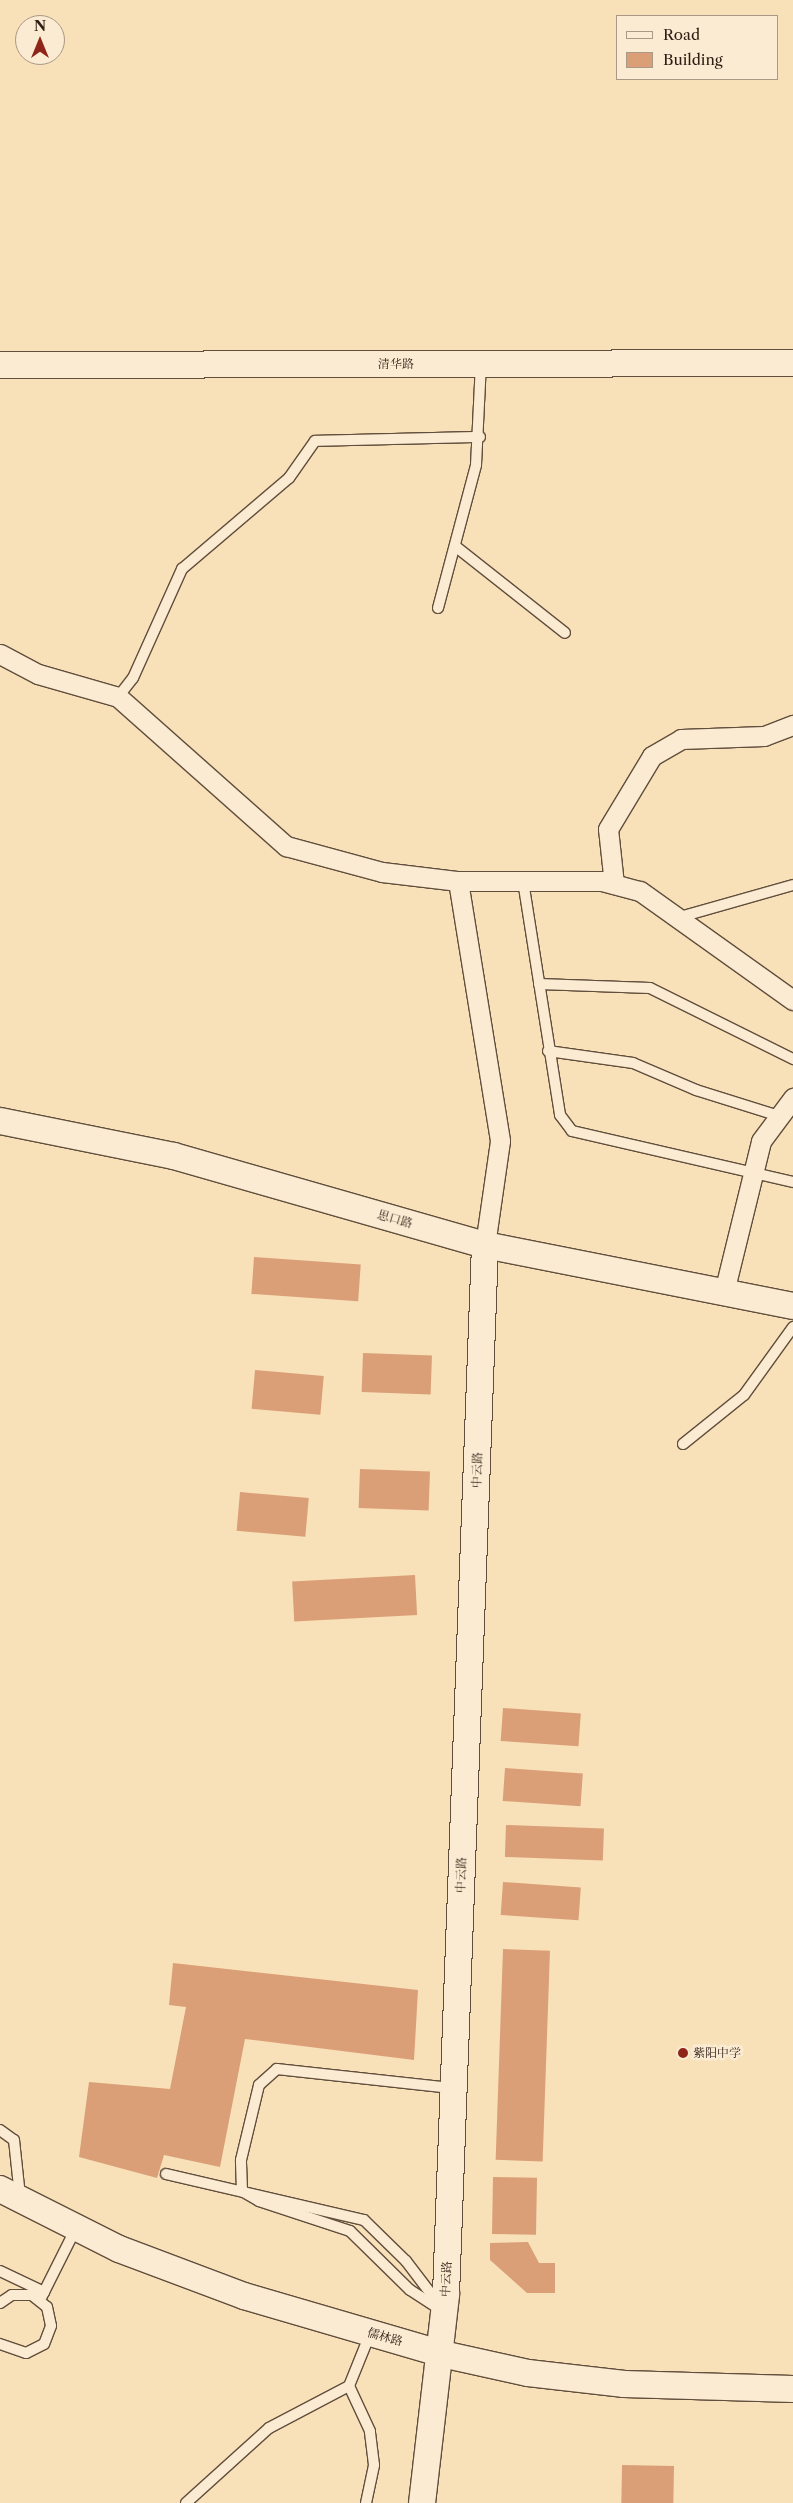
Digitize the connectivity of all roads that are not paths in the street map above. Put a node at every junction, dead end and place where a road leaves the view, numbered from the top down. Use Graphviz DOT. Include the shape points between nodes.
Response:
graph roads {
  1 [pos="793,362"];
  2 [pos="480,364"];
  3 [pos="0,365"];
  4 [pos="480,437"];
  5 [pos="454,546"];
  6 [pos="438,608"];
  7 [pos="566,633"];
  8 [pos="0,654"];
  9 [pos="118,697"];
  10 [pos="793,725"];
  11 [pos="458,881"];
  12 [pos="523,881"];
  13 [pos="614,884"];
  14 [pos="793,885"];
  15 [pos="680,917"];
  16 [pos="539,984"];
  17 [pos="793,1000"];
  18 [pos="548,1051"];
  19 [pos="793,1059"];
  20 [pos="793,1098"];
  21 [pos="780,1116"];
  22 [pos="0,1121"];
  23 [pos="751,1175"];
  24 [pos="793,1182"];
  25 [pos="485,1245"];
  26 [pos="724,1292"];
  27 [pos="793,1306"];
  28 [pos="793,1327"];
  29 [pos="683,1444"];
  30 [pos="454,2088"];
  31 [pos="0,2130"];
  32 [pos="166,2174"];
  33 [pos="242,2191"];
  34 [pos="10,2194"];
  35 [pos="76,2227"];
  36 [pos="0,2271"];
  37 [pos="42,2296"];
  38 [pos="0,2303"];
  39 [pos="444,2312"];
  40 [pos="370,2333"];
  41 [pos="0,2344"];
  42 [pos="442,2354"];
  43 [pos="349,2386"];
  44 [pos="793,2389"];
  45 [pos="186,2503"];
  46 [pos="366,2503"];
  47 [pos="422,2503"];
  1 -- 2 [label="street, 清华路"];
  2 -- 3 [label="street, 清华路"];
  2 -- 4 [label="lane"];
  4 -- 5 [label="lane"];
  4 -- 9 [label="lane" via="315,441 289,478 182,569 134,678"];
  5 -- 6 [label="lane"];
  5 -- 7 [label="lane"];
  8 -- 9 [label="street" via="38,674"];
  9 -- 11 [label="street" via="286,846 382,872"];
  10 -- 13 [label="street" via="764,736 681,739 652,756 608,829"];
  11 -- 12 [label="street"];
  11 -- 25 [label="street" via="500,1141"];
  12 -- 13 [label="street"];
  12 -- 16 [label="lane"];
  13 -- 15 [label="street" via="640,891"];
  14 -- 15 [label="lane"];
  15 -- 17 [label="street"];
  16 -- 18 [label="lane"];
  16 -- 19 [label="lane" via="650,988"];
  18 -- 21 [label="lane" via="633,1062 696,1090"];
  18 -- 23 [label="lane" via="560,1115 572,1131"];
  20 -- 21 [label="street"];
  21 -- 23 [label="street" via="761,1141"];
  22 -- 25 [label="street, 思口路" via="174,1156"];
  23 -- 24 [label="lane"];
  23 -- 26 [label="street"];
  25 -- 26 [label="street, 思口路"];
  25 -- 30 [label="street, 中云路"];
  26 -- 27 [label="street, 思口路"];
  28 -- 29 [label="lane" via="744,1395"];
  30 -- 33 [label="lane" via="277,2069 268,2073 257,2091 241,2160"];
  30 -- 39 [label="street, 中云路"];
  31 -- 34 [label="lane" via="14,2140"];
  32 -- 33 [label="lane"];
  33 -- 39 [label="lane" via="259,2201 350,2231 410,2290"];
  33 -- 39 [label="lane" via="364,2220 406,2261"];
  34 -- 35 [label="street, 儒林路"];
  35 -- 37 [label="lane"];
  35 -- 40 [label="street, 儒林路" via="119,2249 244,2296"];
  36 -- 37 [label="lane"];
  37 -- 38 [label="lane" via="22,2293"];
  37 -- 41 [label="lane" via="52,2326 44,2344 26,2353"];
  39 -- 42 [label="street, 中云路"];
  40 -- 42 [label="street, 儒林路"];
  40 -- 43 [label="lane"];
  42 -- 44 [label="street, 儒林路" via="528,2373 624,2384"];
  42 -- 47 [label="street, 中云路"];
  43 -- 45 [label="lane" via="269,2428"];
  43 -- 46 [label="lane" via="370,2431 374,2465"];
}
